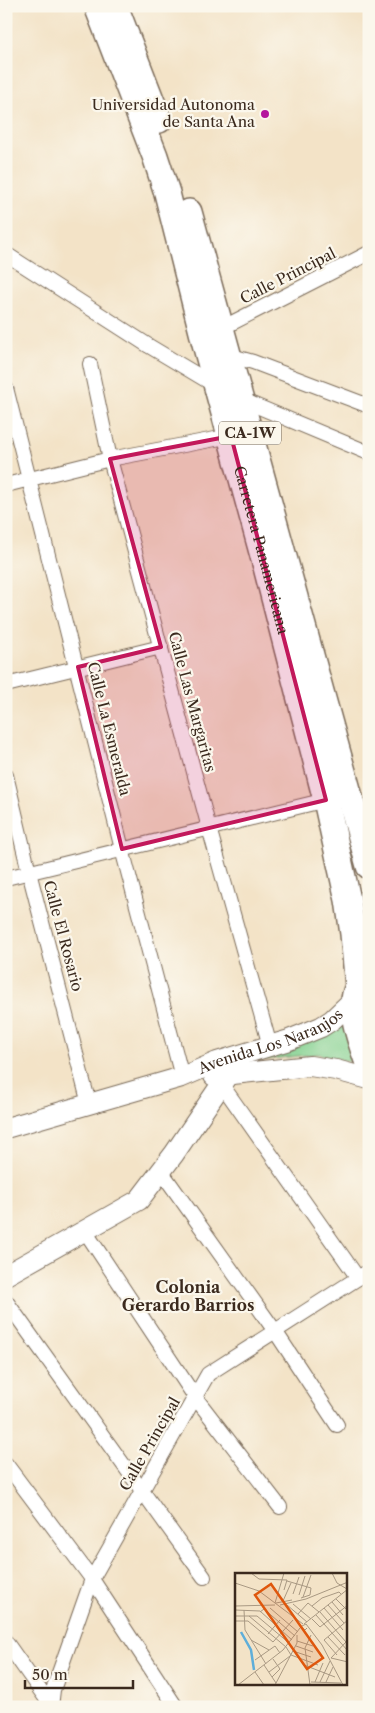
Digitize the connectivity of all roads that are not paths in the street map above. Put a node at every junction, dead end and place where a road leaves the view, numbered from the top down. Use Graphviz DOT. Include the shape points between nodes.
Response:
graph roads {
  1 [pos="97,6"];
  2 [pos="115,6"];
  3 [pos="369,253"];
  4 [pos="6,254"];
  5 [pos="222,328"];
  6 [pos="228,355"];
  7 [pos="90,364"];
  8 [pos="217,386"];
  9 [pos="6,388"];
  10 [pos="369,395"];
  11 [pos="240,400"];
  12 [pos="354,400"];
  13 [pos="369,406"];
  14 [pos="231,436"];
  15 [pos="369,453"];
  16 [pos="110,459"];
  17 [pos="30,480"];
  18 [pos="6,485"];
  19 [pos="161,646"];
  20 [pos="78,667"];
  21 [pos="6,685"];
  22 [pos="6,775"];
  23 [pos="326,800"];
  24 [pos="209,828"];
  25 [pos="122,849"];
  26 [pos="369,866"];
  27 [pos="29,872"];
  28 [pos="6,878"];
  29 [pos="360,989"];
  30 [pos="270,1046"];
  31 [pos="369,1066"];
  32 [pos="182,1077"];
  33 [pos="369,1079"];
  34 [pos="225,1080"];
  35 [pos="89,1104"];
  36 [pos="6,1128"];
  37 [pos="161,1171"];
  38 [pos="85,1231"];
  39 [pos="363,1274"];
  40 [pos="6,1275"];
  41 [pos="6,1301"];
  42 [pos="275,1331"];
  43 [pos="195,1397"];
  44 [pos="337,1425"];
  45 [pos="6,1464"];
  46 [pos="142,1491"];
  47 [pos="280,1507"];
  48 [pos="204,1577"];
  49 [pos="92,1579"];
  50 [pos="6,1642"];
  51 [pos="51,1707"];
  52 [pos="176,1707"];
  1 -- 8 [label="highway, Carretera Panamericana / CA-1W" via="161,175"];
  2 -- 5 [label="highway, Carretera Panamericana / CA-1W" via="172,152"];
  3 -- 5 [label="street, Calle Principal"];
  4 -- 8 [label="street"];
  5 -- 6 [label="highway, Carretera Panamericana / CA-1W"];
  6 -- 11 [label="highway, Carretera Panamericana / CA-1W"];
  6 -- 12 [label="street"];
  7 -- 16 [label="street, Calle Las Margaritas"];
  8 -- 14 [label="highway, Carretera Panamericana / CA-1W"];
  9 -- 17 [label="street, Calle La Esmeralda"];
  10 -- 12 [label="street"];
  11 -- 15 [label="street"];
  11 -- 26 [label="highway, Carretera Panamericana / CA-1W"];
  12 -- 13 [label="street"];
  14 -- 16 [label="street"];
  14 -- 23 [label="highway, Carretera Panamericana / CA-1W"];
  16 -- 17 [label="street"];
  16 -- 19 [label="street, Calle Las Margaritas"];
  17 -- 18 [label="street"];
  17 -- 20 [label="street, Calle La Esmeralda"];
  19 -- 20 [label="street"];
  19 -- 24 [label="street, Calle Las Margaritas"];
  20 -- 21 [label="street"];
  20 -- 25 [label="street, Calle La Esmeralda"];
  22 -- 27 [label="street, Calle El Rosario"];
  23 -- 24 [label="street"];
  23 -- 29 [label="highway, Carretera Panamericana / CA-1W" via="348,900"];
  24 -- 25 [label="street"];
  24 -- 30 [label="street, Calle Las Margaritas"];
  25 -- 27 [label="street"];
  25 -- 32 [label="street, Calle La Esmeralda"];
  27 -- 28 [label="street"];
  27 -- 35 [label="street, Calle El Rosario"];
  29 -- 30 [label="main road, Avenida Los Naranjos" via="332,1020 321,1027"];
  29 -- 31 [label="highway, Carretera Panamericana" via="357,1028"];
  30 -- 32 [label="main road, Avenida Los Naranjos" via="217,1062"];
  32 -- 34 [label="main road, Avenida Los Naranjos"];
  32 -- 35 [label="main road, Avenida Los Naranjos"];
  33 -- 34 [label="main road, Avenida Los Naranjos" via="310,1066"];
  34 -- 37 [label="main road"];
  34 -- 39 [label="street"];
  35 -- 36 [label="main road, Avenida Los Naranjos"];
  37 -- 38 [label="main road" via="139,1200"];
  37 -- 42 [label="street"];
  38 -- 40 [label="main road"];
  38 -- 43 [label="street"];
  39 -- 42 [label="street, Calle Principal"];
  41 -- 46 [label="street"];
  42 -- 43 [label="street, Calle Principal" via="208,1374"];
  42 -- 44 [label="street"];
  43 -- 46 [label="street, Calle Principal"];
  43 -- 47 [label="street"];
  45 -- 49 [label="street"];
  46 -- 48 [label="street"];
  46 -- 49 [label="street, Calle Principal"];
  49 -- 51 [label="street, Calle Principal" via="53,1690"];
  49 -- 52 [label="street"];
  50 -- 51 [label="street"];
}
